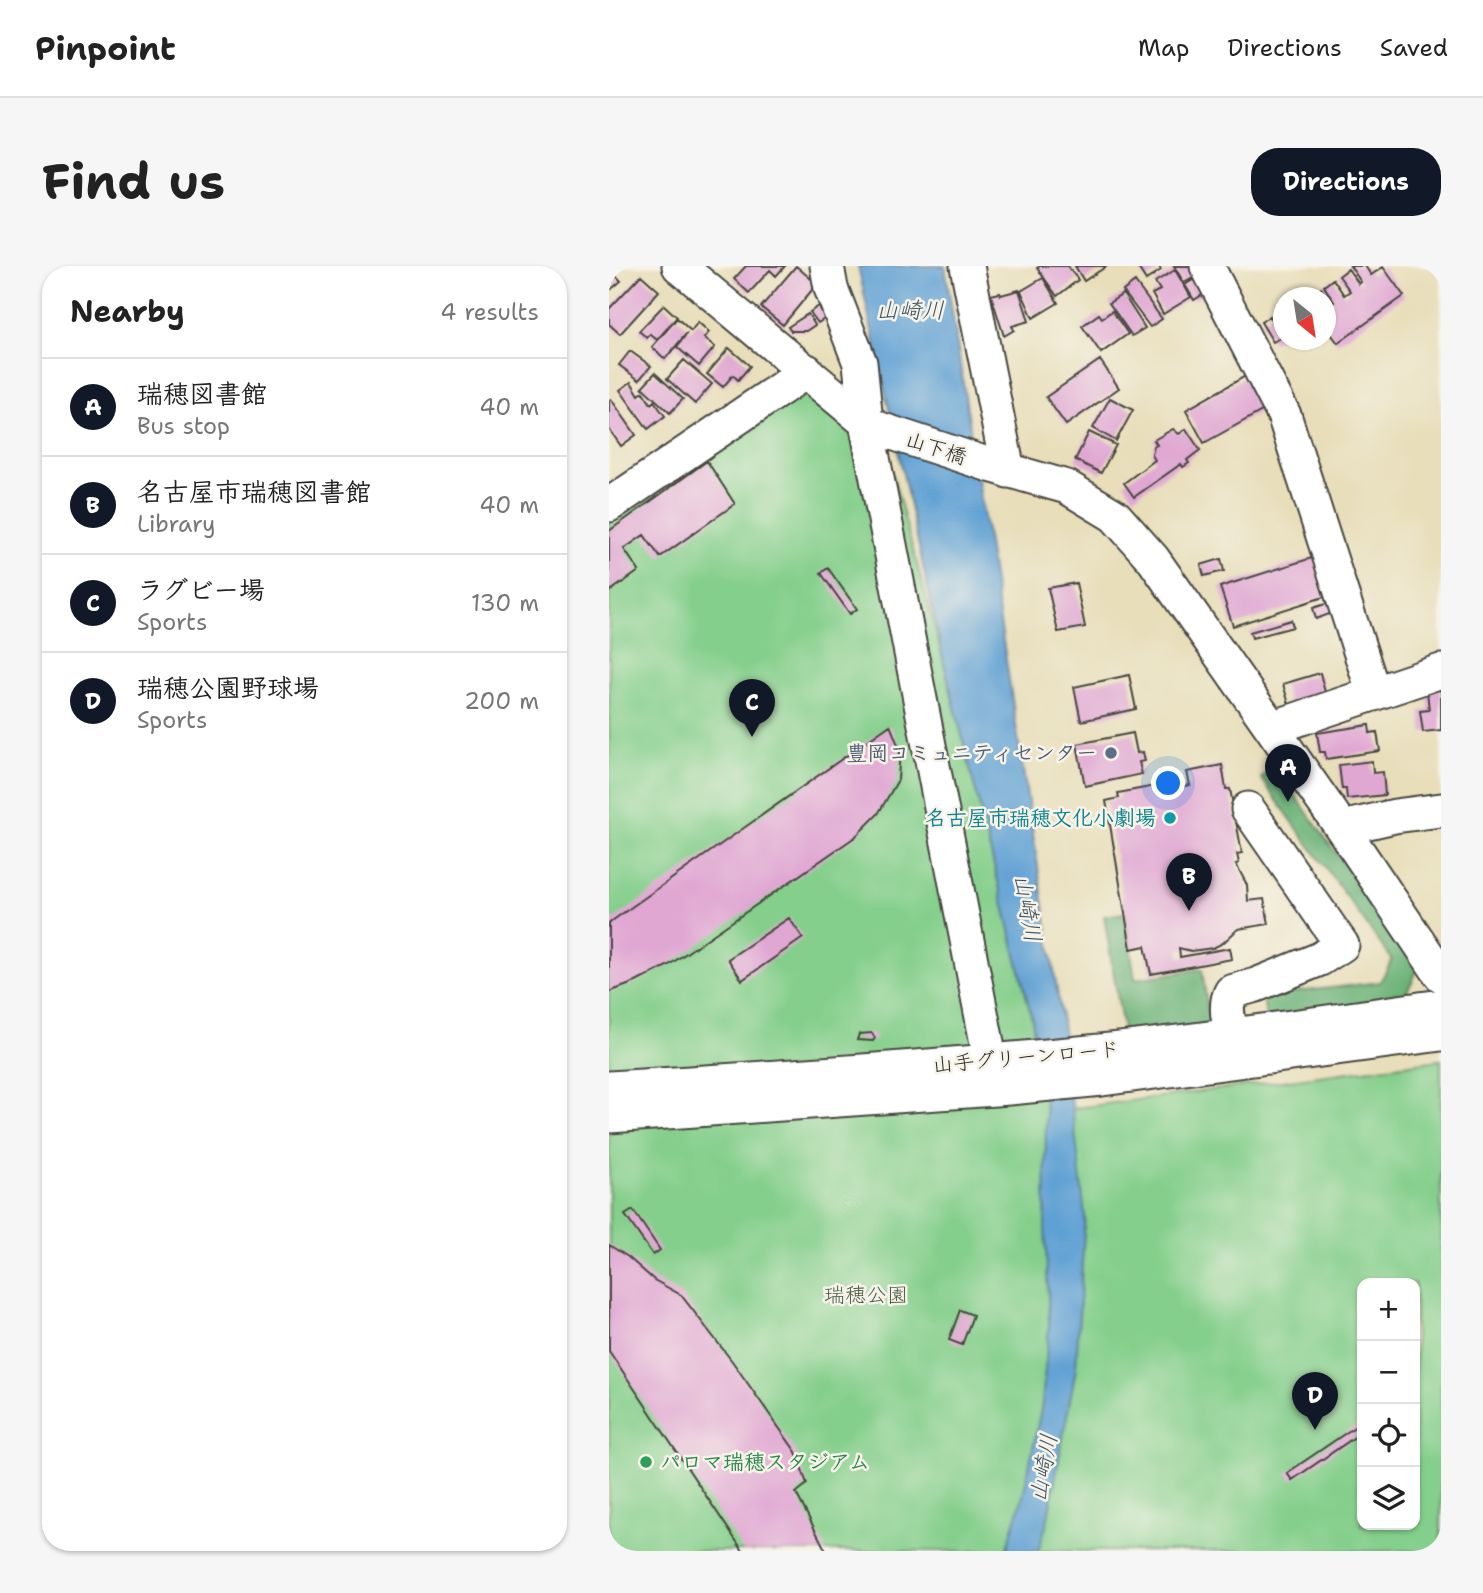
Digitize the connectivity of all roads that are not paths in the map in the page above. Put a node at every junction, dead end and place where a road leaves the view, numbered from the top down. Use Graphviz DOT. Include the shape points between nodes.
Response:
graph roads {
  1 [pos="679,266"];
  2 [pos="827,266"];
  3 [pos="967,266"];
  4 [pos="1207,266"];
  5 [pos="807,371"];
  6 [pos="873,425"];
  7 [pos="1000,469"];
  8 [pos="609,505"];
  9 [pos="1441,671"];
  10 [pos="1374,694"];
  11 [pos="1272,728"];
  12 [pos="1248,809"];
  13 [pos="1441,810"];
  14 [pos="1342,828"];
  15 [pos="1441,975"];
  16 [pos="1441,1006"];
  17 [pos="1441,1034"];
  18 [pos="1237,1048"];
  19 [pos="1000,1075"];
  20 [pos="609,1088"];
  21 [pos="609,1115"];
  1 -- 5 [label="street"];
  2 -- 6 [label="street" via="860,363"];
  3 -- 7 [label="street"];
  4 -- 10 [label="street" via="1285,415"];
  5 -- 6 [label="street"];
  5 -- 8 [label="street"];
  6 -- 7 [label="street, 山下橋"];
  6 -- 19 [label="street"];
  7 -- 11 [label="street, 山下橋" via="1067,487 1115,516 1153,559"];
  9 -- 10 [label="street"];
  10 -- 11 [label="street"];
  11 -- 14 [label="street, 山下橋"];
  12 -- 18 [label="street" via="1342,945 1320,959 1231,992 1228,1012"];
  13 -- 14 [label="street"];
  14 -- 15 [label="street, 山下橋"];
  16 -- 18 [label="street, 山手グリーンロード"];
  17 -- 18 [label="street, 山手グリーンロード"];
  18 -- 19 [label="street, 山手グリーンロード"];
  19 -- 20 [label="street, 山手グリーンロード"];
  19 -- 21 [label="street, 山手グリーンロード"];
}
